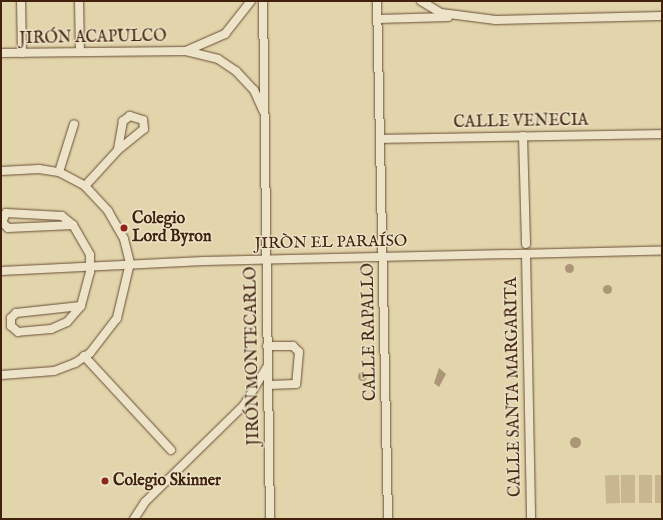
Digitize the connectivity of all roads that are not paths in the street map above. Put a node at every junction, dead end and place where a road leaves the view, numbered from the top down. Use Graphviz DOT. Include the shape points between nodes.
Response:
graph roads {
  1 [pos="21,1"];
  2 [pos="78,1"];
  3 [pos="250,1"];
  4 [pos="263,1"];
  5 [pos="377,1"];
  6 [pos="421,1"];
  7 [pos="662,16"];
  8 [pos="458,17"];
  9 [pos="378,19"];
  10 [pos="186,51"];
  11 [pos="80,52"];
  12 [pos="1,53"];
  13 [pos="22,53"];
  14 [pos="264,112"];
  15 [pos="74,124"];
  16 [pos="662,134"];
  17 [pos="523,136"];
  18 [pos="380,139"];
  19 [pos="118,150"];
  20 [pos="1,171"];
  21 [pos="59,172"];
  22 [pos="85,186"];
  23 [pos="73,225"];
  24 [pos="526,244"];
  25 [pos="662,251"];
  26 [pos="526,254"];
  27 [pos="382,256"];
  28 [pos="265,259"];
  29 [pos="130,263"];
  30 [pos="90,265"];
  31 [pos="1,271"];
  32 [pos="80,306"];
  33 [pos="267,346"];
  34 [pos="84,356"];
  35 [pos="267,367"];
  36 [pos="1,374"];
  37 [pos="268,385"];
  38 [pos="170,450"];
  39 [pos="134,519"];
  40 [pos="270,519"];
  41 [pos="388,519"];
  42 [pos="531,519"];
  1 -- 13 [label="street"];
  2 -- 11 [label="street"];
  3 -- 10 [label="street, JIRÓN ACAPULCO" via="240,20 225,34"];
  4 -- 14 [label="street, JIRÓN MONTECARLO"];
  5 -- 9 [label="street, CALLE RAPALLO"];
  6 -- 8 [label="street"];
  7 -- 8 [label="street" via="496,20"];
  8 -- 9 [label="street"];
  9 -- 18 [label="street, CALLE RAPALLO"];
  10 -- 11 [label="street, JIRÓN ACAPULCO"];
  10 -- 14 [label="street, JIRÓN ACAPULCO" via="218,59 236,71 254,90"];
  11 -- 13 [label="street, JIRÓN ACAPULCO"];
  12 -- 13 [label="street, JIRÓN ACAPULCO"];
  14 -- 28 [label="street, JIRÓN MONTECARLO"];
  15 -- 21 [label="street"];
  16 -- 17 [label="street, CALLE VENECIA"];
  17 -- 18 [label="street, CALLE VENECIA"];
  17 -- 24 [label="street"];
  18 -- 27 [label="street, CALLE RAPALLO"];
  19 -- 22 [label="street"];
  20 -- 21 [label="street" via="39,168"];
  21 -- 22 [label="street"];
  22 -- 29 [label="street" via="108,211 124,239"];
  23 -- 23 [label="street" via="62,216 2,216 4,226 8,228"];
  23 -- 30 [label="street" via="87,247"];
  25 -- 26 [label="street, JIRÒN EL PARAÍSO"];
  26 -- 27 [label="street, JIRÒN EL PARAÍSO"];
  26 -- 42 [label="street, CALLE SANTA MARGARITA"];
  27 -- 28 [label="street, JIRÒN EL PARAÍSO"];
  27 -- 41 [label="street, CALLE RAPALLO"];
  28 -- 29 [label="street, JIRÒN EL PARAÍSO"];
  28 -- 33 [label="street, JIRÓN MONTECARLO"];
  29 -- 30 [label="street, JIRÒN EL PARAÍSO"];
  29 -- 34 [label="street" via="117,318 108,334"];
  30 -- 31 [label="street, JIRÒN EL PARAÍSO"];
  30 -- 32 [label="street"];
  32 -- 32 [label="street" via="16,313 11,318 11,326 18,332 51,329 67,322"];
  33 -- 35 [label="street, JIRÓN MONTECARLO"];
  33 -- 37 [label="street" via="293,346 299,352 296,384"];
  34 -- 36 [label="street" via="54,370"];
  34 -- 38 [label="street"];
  35 -- 37 [label="street, JIRÓN MONTECARLO"];
  35 -- 39 [label="street" via="237,413 145,502"];
  37 -- 40 [label="street, JIRÓN MONTECARLO"];
}
